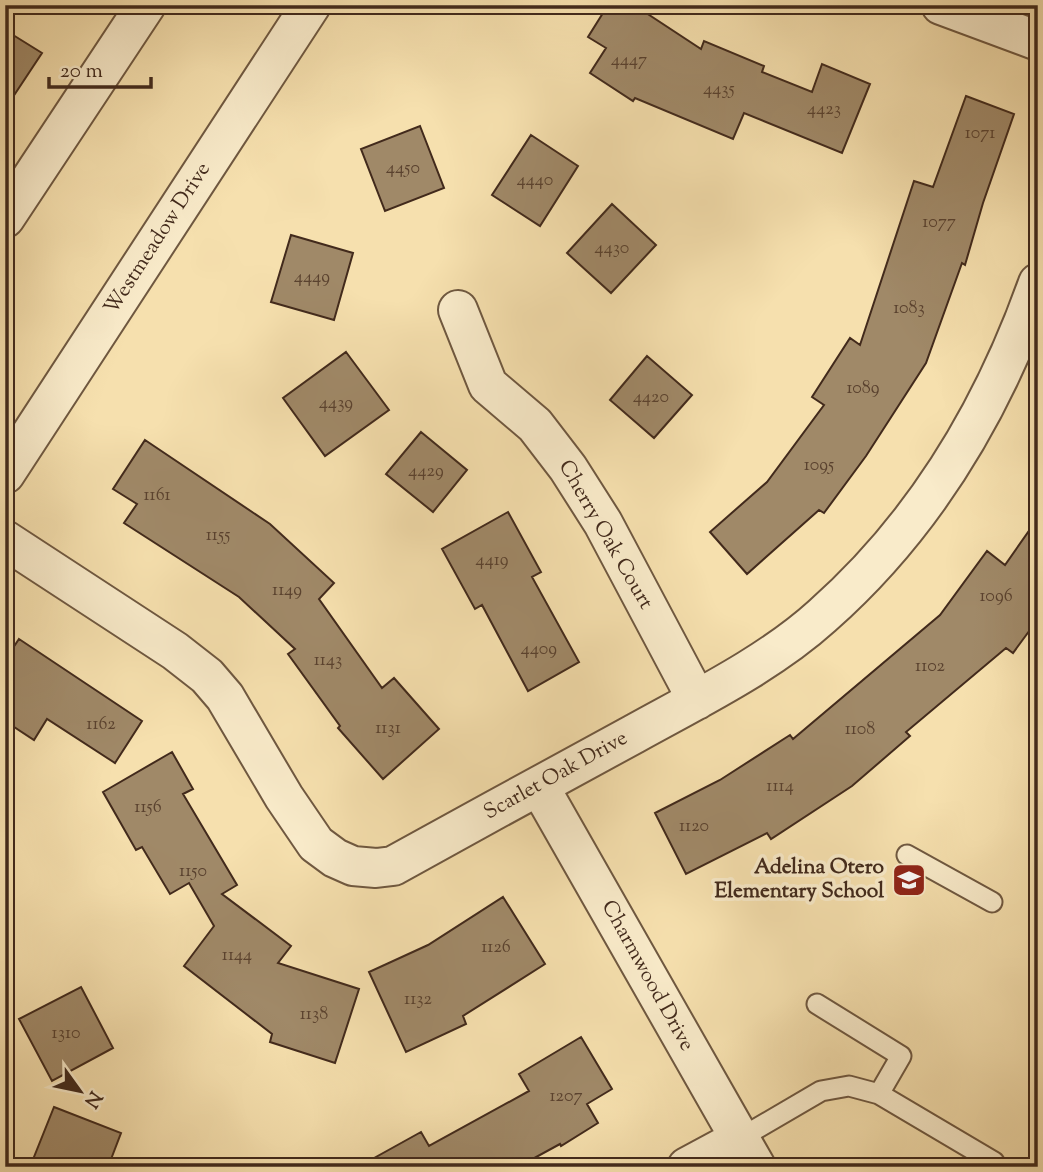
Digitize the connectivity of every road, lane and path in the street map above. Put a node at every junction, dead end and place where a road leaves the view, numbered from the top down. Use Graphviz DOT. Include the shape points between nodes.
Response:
graph roads {
  1 [pos="146,5"];
  2 [pos="311,5"];
  3 [pos="941,5"];
  4 [pos="1038,40"];
  5 [pos="5,218"];
  6 [pos="1038,283"];
  7 [pos="458,310"];
  8 [pos="5,474"];
  9 [pos="5,540"];
  10 [pos="697,699"];
  11 [pos="539,786"];
  12 [pos="906,855"];
  13 [pos="992,902"];
  14 [pos="817,1004"];
  15 [pos="880,1094"];
  16 [pos="747,1153"];
  17 [pos="994,1162"];
  18 [pos="687,1167"];
  1 -- 5 [label="street"];
  2 -- 8 [label="street, Westmeadow Drive"];
  3 -- 4 [label="street"];
  6 -- 10 [label="street, Scarlet Oak Drive" via="993,392 914,519 866,575 820,618 775,652"];
  7 -- 10 [label="street, Cherry Oak Court" via="488,385 535,425 568,468 603,523"];
  9 -- 11 [label="street, Scarlet Oak Drive" via="207,676 316,844 335,858 353,866 393,866"];
  10 -- 11 [label="street, Scarlet Oak Drive"];
  11 -- 16 [label="street, Charmwood Drive"];
  12 -- 13 [label="lane"];
  14 -- 15 [label="lane" via="901,1056"];
  15 -- 16 [label="lane" via="849,1086 821,1091"];
  15 -- 17 [label="lane"];
  16 -- 18 [label="street"];
}
